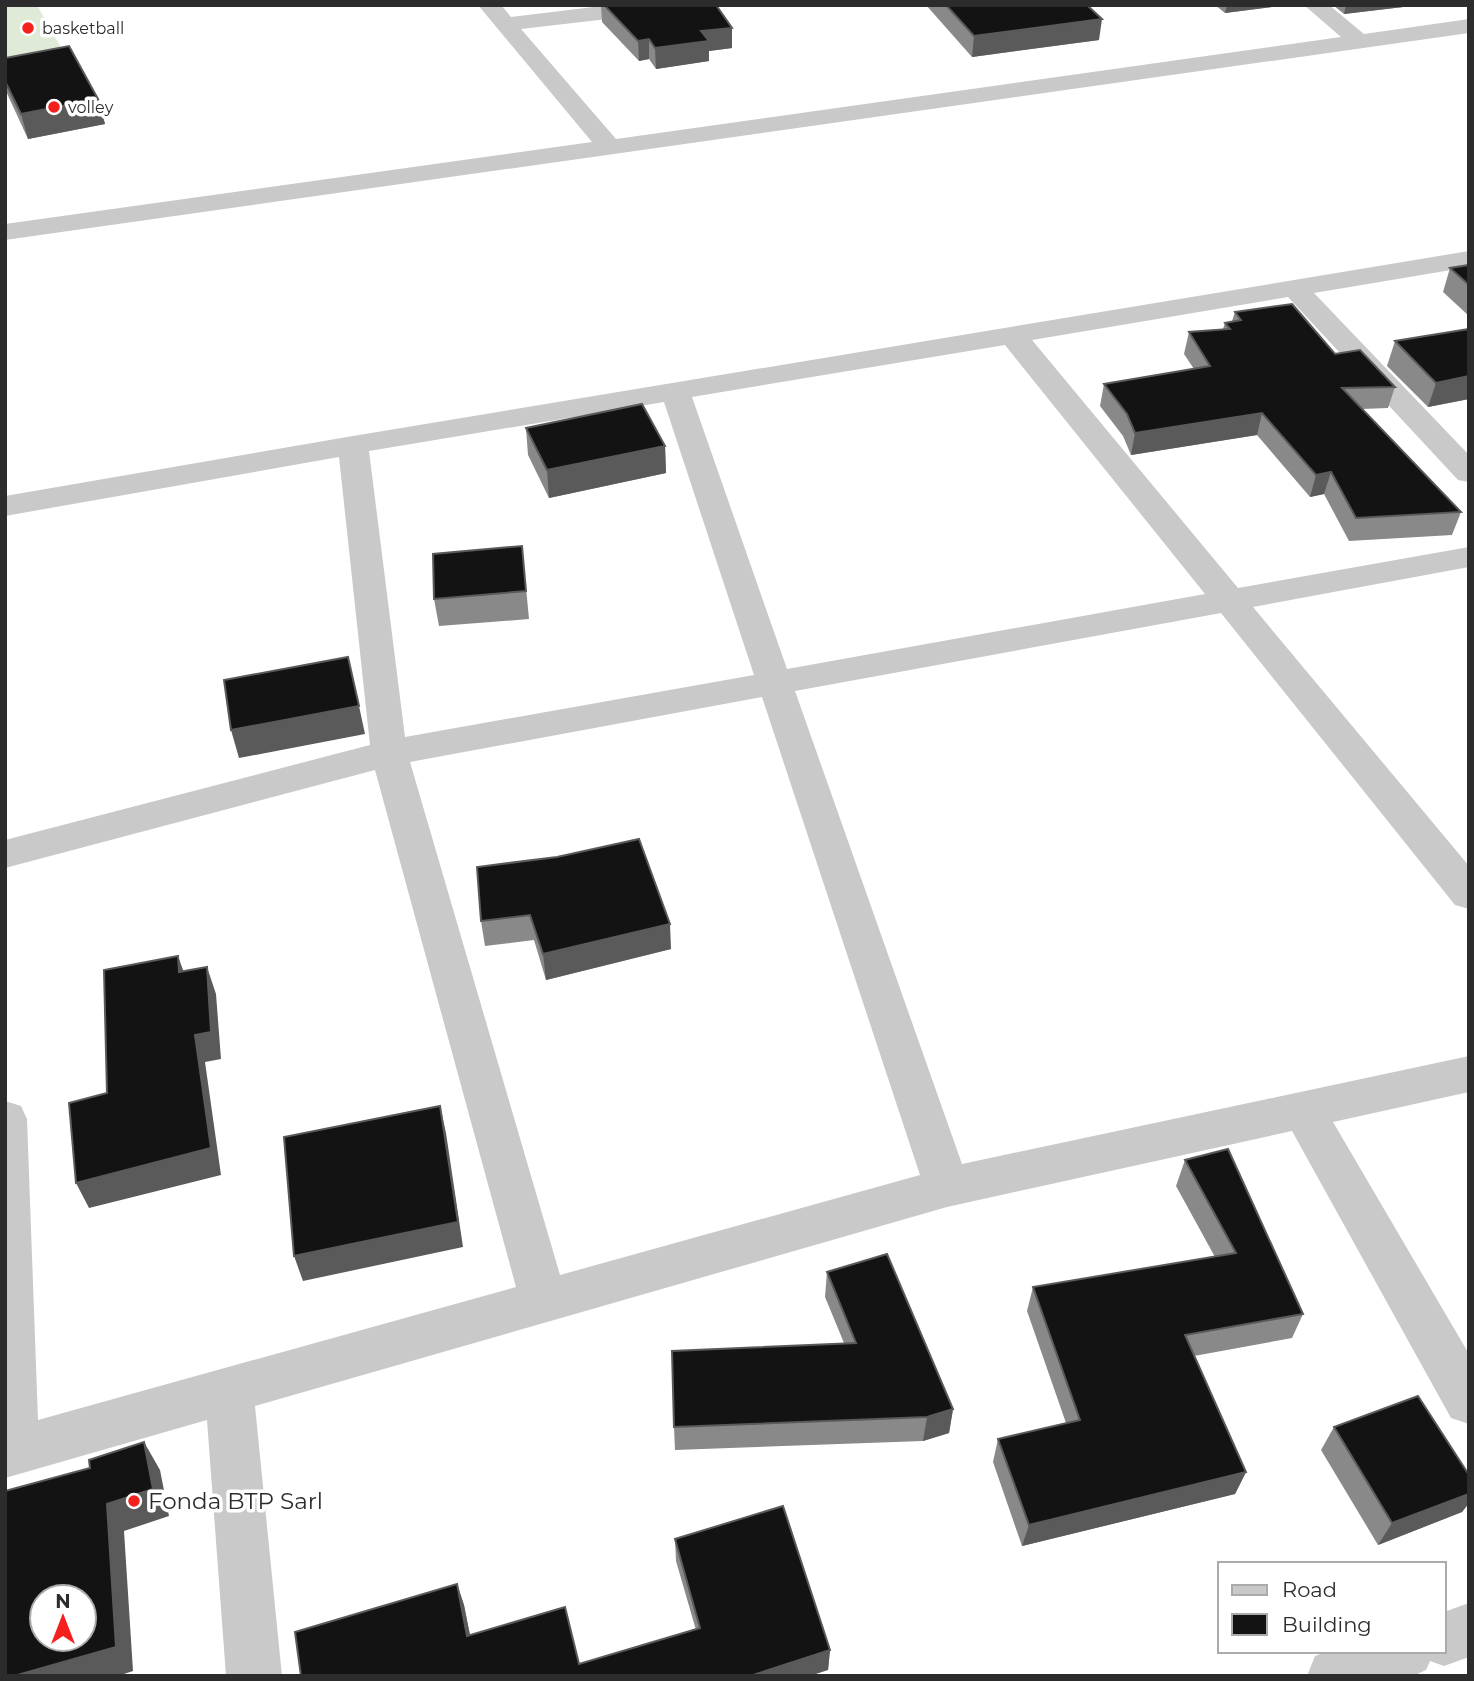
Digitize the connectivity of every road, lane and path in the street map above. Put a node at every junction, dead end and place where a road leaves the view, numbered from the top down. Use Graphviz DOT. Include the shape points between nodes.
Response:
graph roads {
  1 [pos="489,5"];
  2 [pos="668,5"];
  3 [pos="1315,5"];
  4 [pos="506,24"];
  5 [pos="1469,26"];
  6 [pos="1357,40"];
  7 [pos="608,145"];
  8 [pos="5,232"];
  9 [pos="1469,259"];
  10 [pos="1295,289"];
  11 [pos="1013,336"];
  12 [pos="675,391"];
  13 [pos="353,445"];
  14 [pos="1469,473"];
  15 [pos="5,506"];
  16 [pos="1469,557"];
  17 [pos="1227,601"];
  18 [pos="776,683"];
  19 [pos="389,753"];
  20 [pos="5,854"];
  21 [pos="1469,894"];
  22 [pos="1469,1074"];
  23 [pos="1304,1111"];
  24 [pos="5,1119"];
  25 [pos="947,1187"];
  26 [pos="544,1301"];
  27 [pos="229,1391"];
  28 [pos="1469,1401"];
  29 [pos="10,1453"];
  30 [pos="1469,1630"];
  31 [pos="1446,1638"];
  32 [pos="1401,1653"];
  33 [pos="254,1676"];
  34 [pos="1335,1676"];
  1 -- 4 [label="street"];
  2 -- 4 [label="street"];
  3 -- 6 [label="street"];
  4 -- 7 [label="street"];
  5 -- 6 [label="street"];
  6 -- 7 [label="street"];
  7 -- 8 [label="street"];
  9 -- 10 [label="street"];
  10 -- 11 [label="street"];
  10 -- 14 [label="street"];
  11 -- 12 [label="street"];
  11 -- 17 [label="street"];
  12 -- 13 [label="street"];
  12 -- 18 [label="street"];
  13 -- 15 [label="street"];
  13 -- 19 [label="street"];
  16 -- 17 [label="street"];
  17 -- 18 [label="street"];
  17 -- 21 [label="street"];
  18 -- 19 [label="street"];
  18 -- 25 [label="street"];
  19 -- 20 [label="street"];
  19 -- 26 [label="street"];
  22 -- 23 [label="street"];
  23 -- 25 [label="street"];
  23 -- 28 [label="street"];
  24 -- 29 [label="street"];
  25 -- 26 [label="street"];
  26 -- 27 [label="street"];
  27 -- 29 [label="street"];
  27 -- 33 [label="street"];
  30 -- 31 [label="street"];
  32 -- 34 [label="street"];
}
